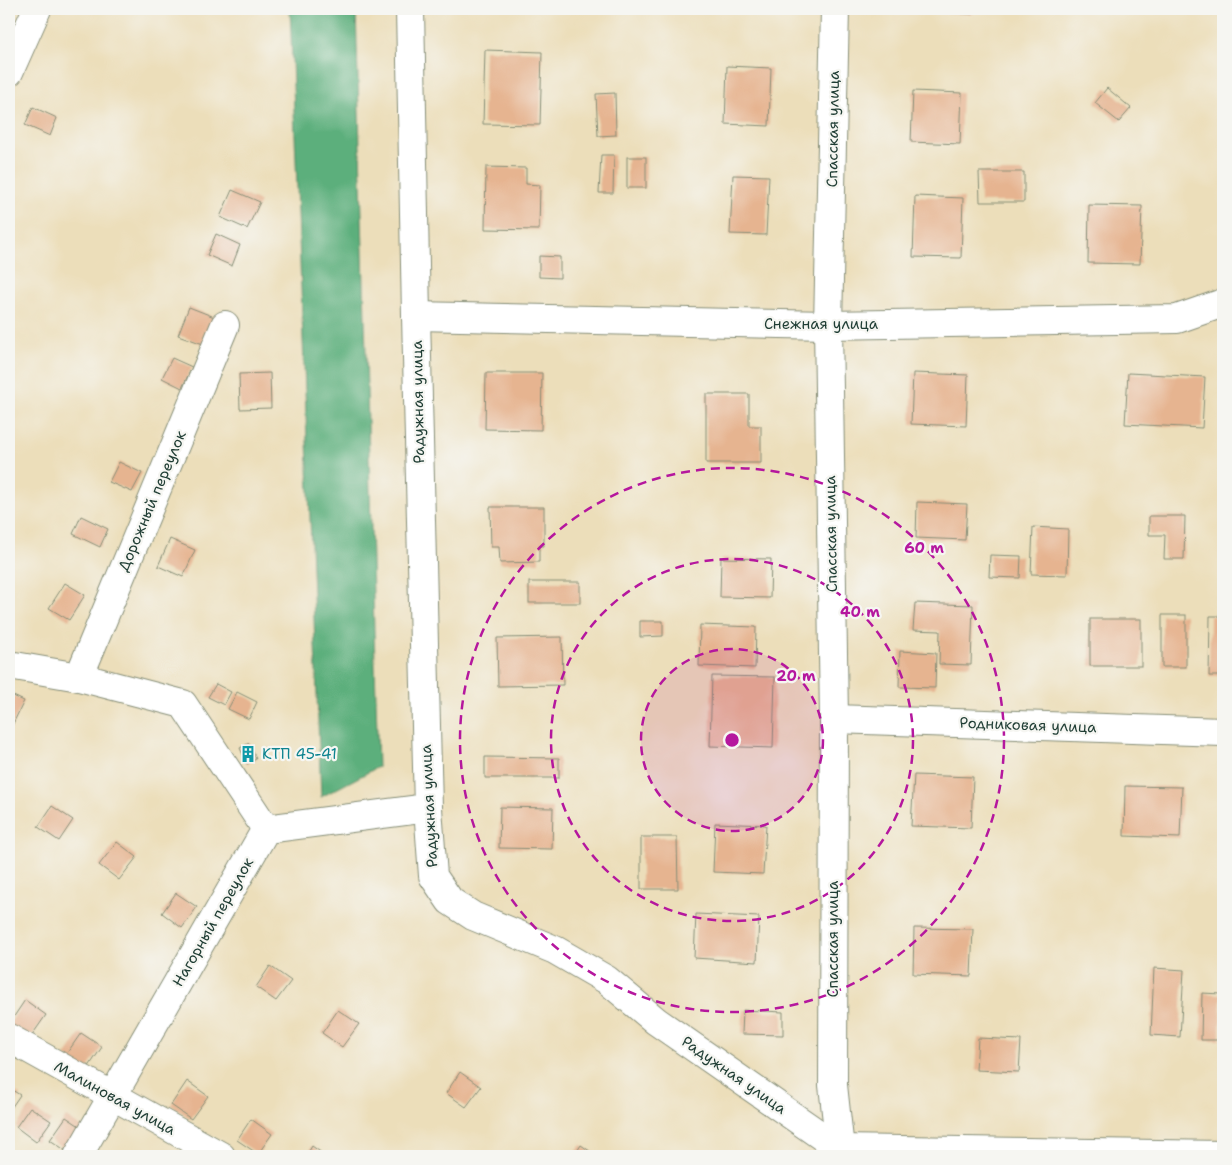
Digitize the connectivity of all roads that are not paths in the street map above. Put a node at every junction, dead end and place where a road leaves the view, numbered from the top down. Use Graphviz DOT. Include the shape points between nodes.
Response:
graph roads {
  1 [pos="37,9"];
  2 [pos="410,9"];
  3 [pos="835,9"];
  4 [pos="9,72"];
  5 [pos="1223,303"];
  6 [pos="416,316"];
  7 [pos="225,325"];
  8 [pos="828,325"];
  9 [pos="9,665"];
  10 [pos="78,676"];
  11 [pos="834,719"];
  12 [pos="1223,732"];
  13 [pos="428,808"];
  14 [pos="266,829"];
  15 [pos="9,1038"];
  16 [pos="113,1097"];
  17 [pos="842,1153"];
  18 [pos="1223,1155"];
  19 [pos="78,1156"];
  20 [pos="221,1156"];
  1 -- 4 [label="street"];
  2 -- 6 [label="street, Радужная улица"];
  3 -- 8 [label="street, Спасская улица"];
  5 -- 8 [label="street, Снежная улица" via="1177,319"];
  6 -- 8 [label="street, Снежная улица"];
  6 -- 13 [label="street, Радужная улица"];
  7 -- 10 [label="street, Дорожный переулок"];
  8 -- 11 [label="street, Спасская улица"];
  9 -- 10 [label="street"];
  10 -- 14 [label="street" via="183,704"];
  11 -- 12 [label="street, Родниковая улица"];
  11 -- 17 [label="street, Спасская улица" via="833,1084"];
  13 -- 14 [label="street"];
  13 -- 17 [label="street, Радужная улица" via="433,876 450,901 473,916 555,950 607,980 656,1021"];
  14 -- 16 [label="street, Нагорный переулок"];
  15 -- 16 [label="street, Малиновая улица"];
  16 -- 19 [label="street, Нагорный переулок"];
  16 -- 20 [label="street, Малиновая улица"];
  17 -- 18 [label="street"];
}
